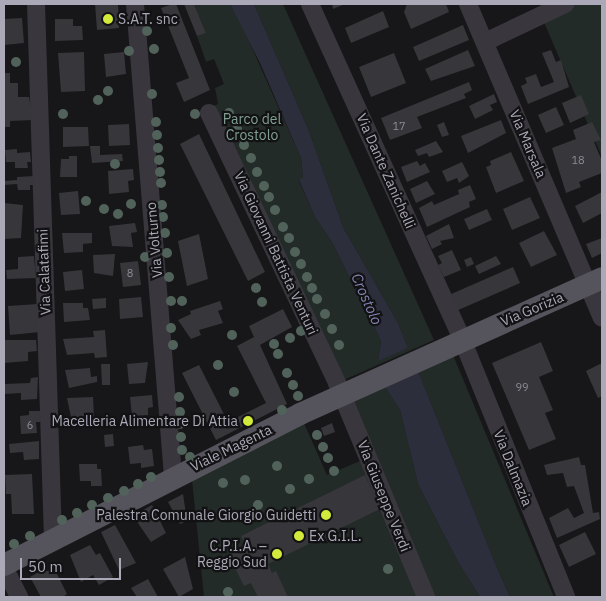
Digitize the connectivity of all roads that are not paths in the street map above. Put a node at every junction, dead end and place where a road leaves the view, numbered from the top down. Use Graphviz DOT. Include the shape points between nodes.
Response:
graph roads {
  1 [pos="36,4"];
  2 [pos="135,4"];
  3 [pos="310,4"];
  4 [pos="468,4"];
  5 [pos="565,4"];
  6 [pos="485,42"];
  7 [pos="209,113"];
  8 [pos="595,282"];
  9 [pos="602,318"];
  10 [pos="462,338"];
  11 [pos="342,394"];
  12 [pos="172,477"];
  13 [pos="53,540"];
  14 [pos="4,566"];
  15 [pos="19,597"];
  16 [pos="426,597"];
  17 [pos="566,597"];
  1 -- 13 [label="street, Via Calatafimi"];
  2 -- 12 [label="street, Via Volturno"];
  3 -- 10 [label="street, Via Dante Zanichelli"];
  4 -- 6 [label="street, Via Marsala"];
  5 -- 6 [label="street"];
  6 -- 8 [label="street, Via Marsala"];
  7 -- 11 [label="street, Via Giovanni Battista Venturi"];
  8 -- 9 [label="street, Via Marsala"];
  8 -- 10 [label="main road, Via Gorizia"];
  10 -- 11 [label="main road, Viale Magenta"];
  10 -- 17 [label="street, Via Dalmazia"];
  11 -- 12 [label="main road, Viale Magenta"];
  11 -- 16 [label="street, Via Giuseppe Verdi"];
  12 -- 13 [label="main road, Viale Magenta"];
  13 -- 14 [label="main road, Viale Magenta"];
  14 -- 15 [label="street"];
}
